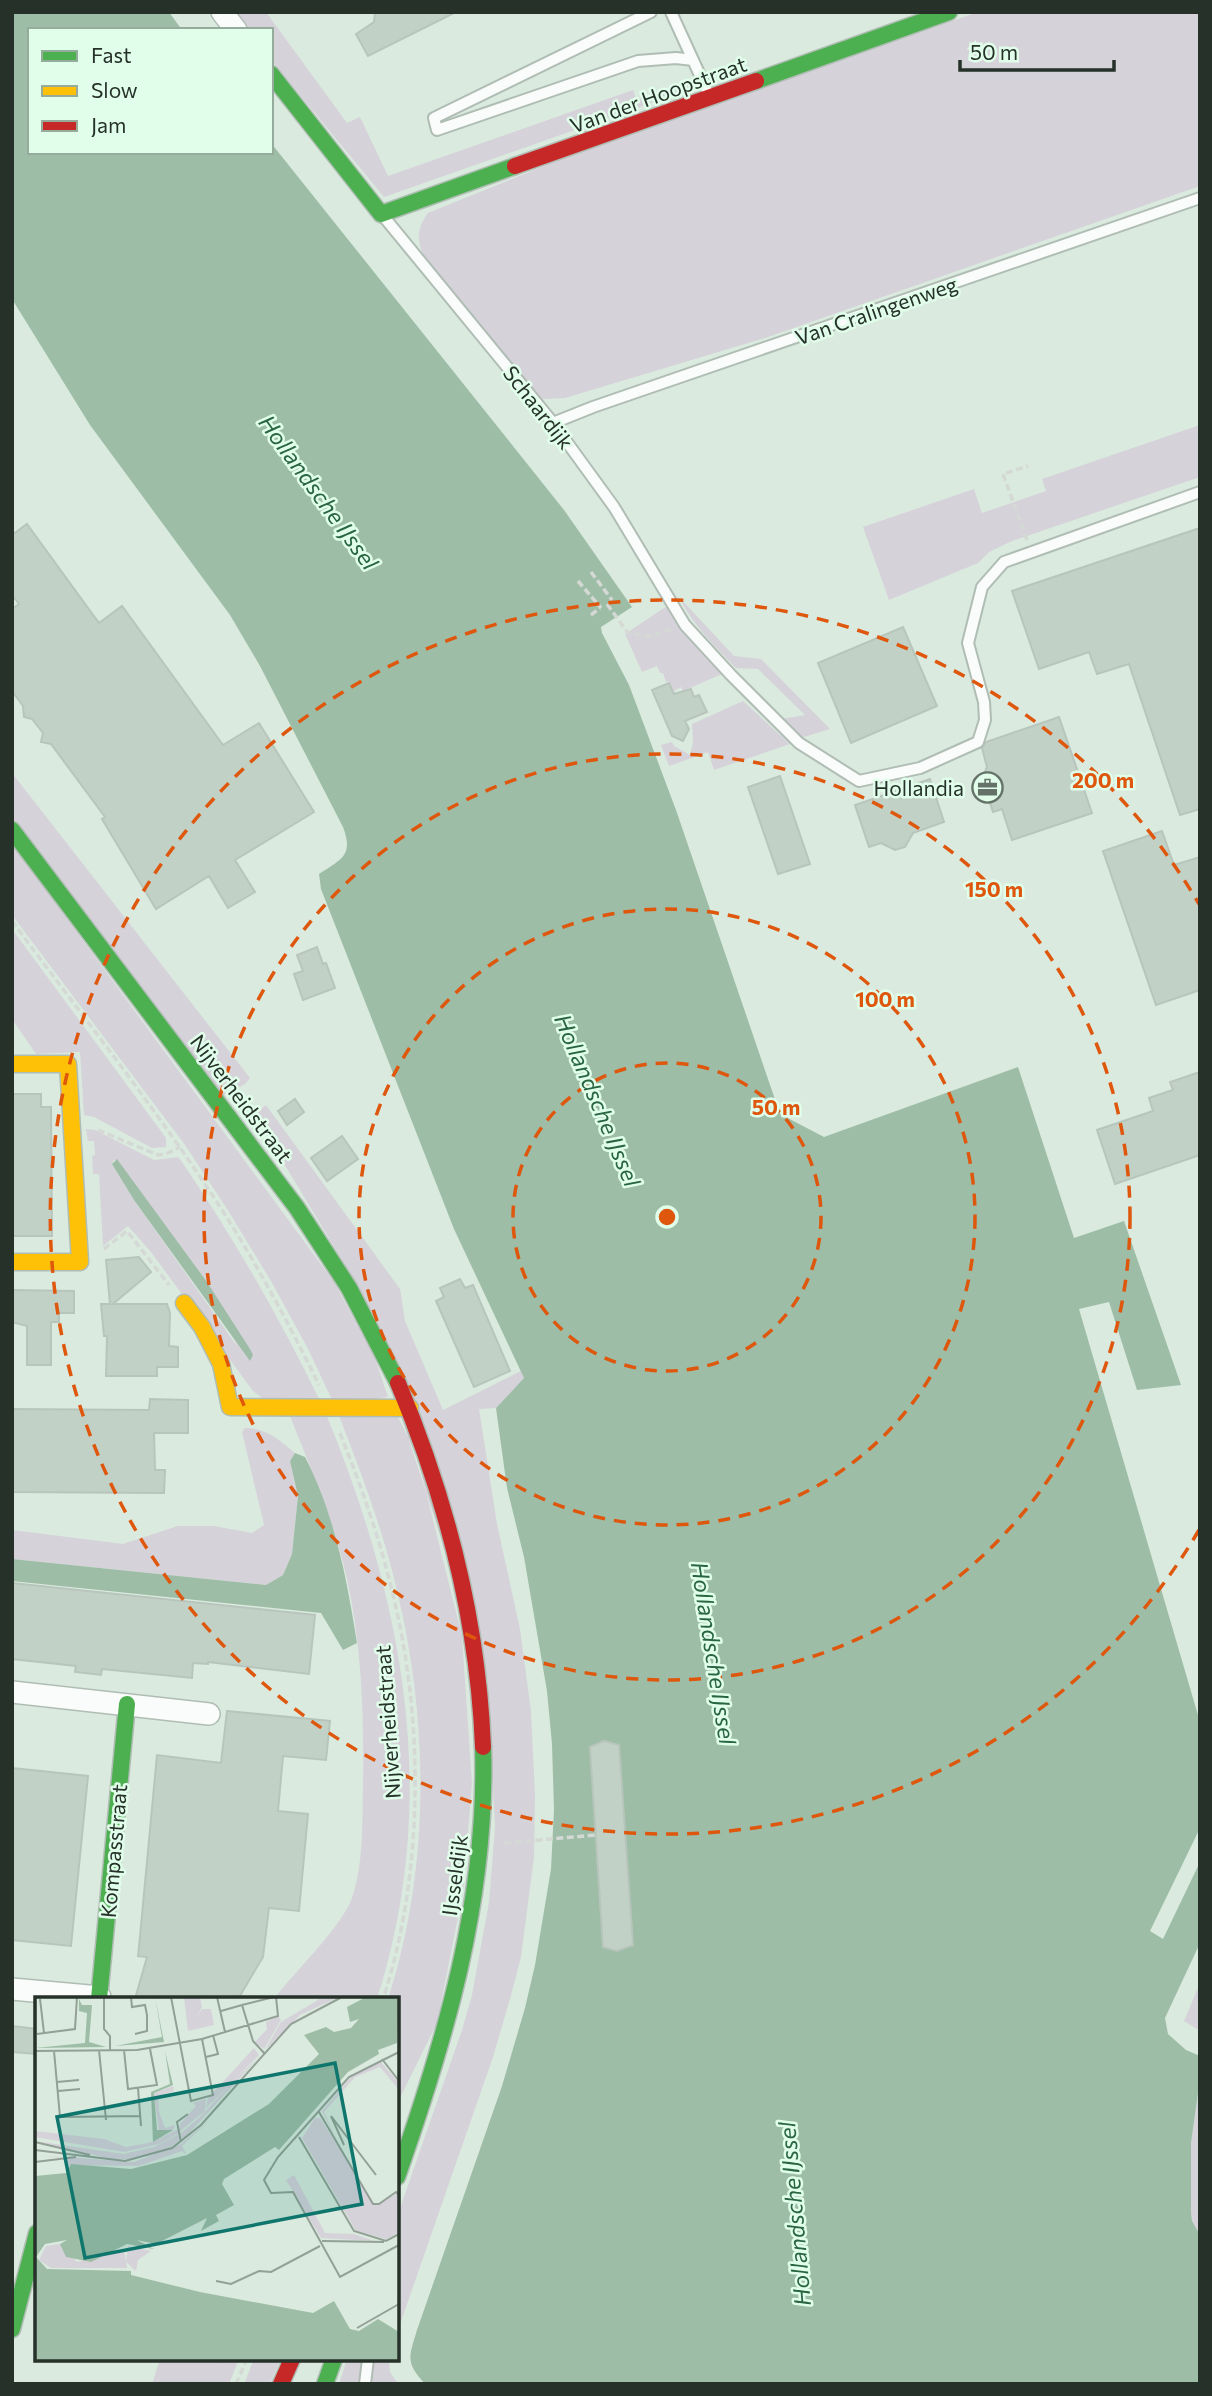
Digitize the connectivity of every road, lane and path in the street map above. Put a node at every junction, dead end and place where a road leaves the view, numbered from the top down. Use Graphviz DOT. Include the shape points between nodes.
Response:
graph roads {
  1 [pos="222,12"];
  2 [pos="651,12"];
  3 [pos="671,12"];
  4 [pos="949,12"];
  5 [pos="234,28"];
  6 [pos="693,60"];
  7 [pos="273,77"];
  8 [pos="710,98"];
  9 [pos="1200,198"];
  10 [pos="381,214"];
  11 [pos="553,423"];
  12 [pos="1028,466"];
  13 [pos="1200,492"];
  14 [pos="1026,537"];
  15 [pos="591,572"];
  16 [pos="578,580"];
  17 [pos="607,604"];
  18 [pos="601,608"];
  19 [pos="590,615"];
  20 [pos="685,625"];
  21 [pos="12,830"];
  22 [pos="12,921"];
  23 [pos="12,1064"];
  24 [pos="71,1119"];
  25 [pos="180,1147"];
  26 [pos="79,1257"];
  27 [pos="12,1262"];
  28 [pos="184,1303"];
  29 [pos="410,1408"];
  30 [pos="331,1409"];
  31 [pos="459,1569"];
  32 [pos="12,1692"];
  33 [pos="127,1704"];
  34 [pos="209,1714"];
  35 [pos="596,1835"];
  36 [pos="481,1845"];
  37 [pos="12,1989"];
  38 [pos="89,1997"];
  39 [pos="99,1997"];
  40 [pos="383,1997"];
  41 [pos="403,2144"];
  42 [pos="399,2166"];
  43 [pos="35,2241"];
  44 [pos="12,2329"];
  45 [pos="246,2361"];
  46 [pos="291,2361"];
  47 [pos="333,2361"];
  48 [pos="368,2361"];
  49 [pos="236,2384"];
  50 [pos="281,2384"];
  51 [pos="325,2384"];
  52 [pos="365,2384"];
  1 -- 5 [label="street"];
  2 -- 6 [label="lane" via="433,118 437,130 638,61"];
  3 -- 6 [label="lane"];
  4 -- 8 [label="street, Van der Hoopstraat"];
  6 -- 8 [label="lane"];
  7 -- 10 [label="street, Schaardijk"];
  8 -- 10 [label="street, Van der Hoopstraat"];
  9 -- 11 [label="lane, Van Cralingenweg"];
  10 -- 11 [label="lane, Schaardijk"];
  11 -- 20 [label="lane, Schaardijk" via="614,507"];
  12 -- 14 [label="path" via="1003,474"];
  13 -- 20 [label="lane, Schaardijk" via="1003,562 982,587 968,643 984,702 985,720 978,742 920,768 859,781 799,743"];
  15 -- 17 [label="path" via="614,598"];
  16 -- 18 [label="path"];
  17 -- 18 [label="path"];
  17 -- 20 [label="path" via="628,633 649,636"];
  18 -- 19 [label="path"];
  21 -- 29 [label="street, Nijverheidstraat" via="299,1211 366,1316"];
  22 -- 25 [label="path, Nijverheidstraat"];
  23 -- 24 [label="street" via="68,1064"];
  24 -- 25 [label="path" via="158,1155"];
  24 -- 26 [label="street"];
  25 -- 30 [label="path, Nijverheidstraat" via="262,1275"];
  26 -- 27 [label="street"];
  26 -- 28 [label="path" via="102,1250 127,1231"];
  28 -- 30 [label="street" via="221,1364 230,1407"];
  29 -- 30 [label="street"];
  29 -- 31 [label="street, Nijverheidstraat"];
  30 -- 40 [label="path, Nijverheidstraat" via="380,1546 402,1639 411,1704 410,1871"];
  31 -- 36 [label="street, IJsseldijk" via="479,1691"];
  32 -- 33 [label="street"];
  33 -- 34 [label="street"];
  33 -- 39 [label="street, Kompasstraat"];
  35 -- 36 [label="path"];
  36 -- 41 [label="street, IJsseldijk" via="456,1988"];
  37 -- 38 [label="street"];
  41 -- 42 [label="street, IJsseldijk"];
  43 -- 44 [label="street"];
  45 -- 49 [label="path"];
  46 -- 50 [label="street"];
  47 -- 51 [label="street"];
  48 -- 52 [label="lane"];
}
